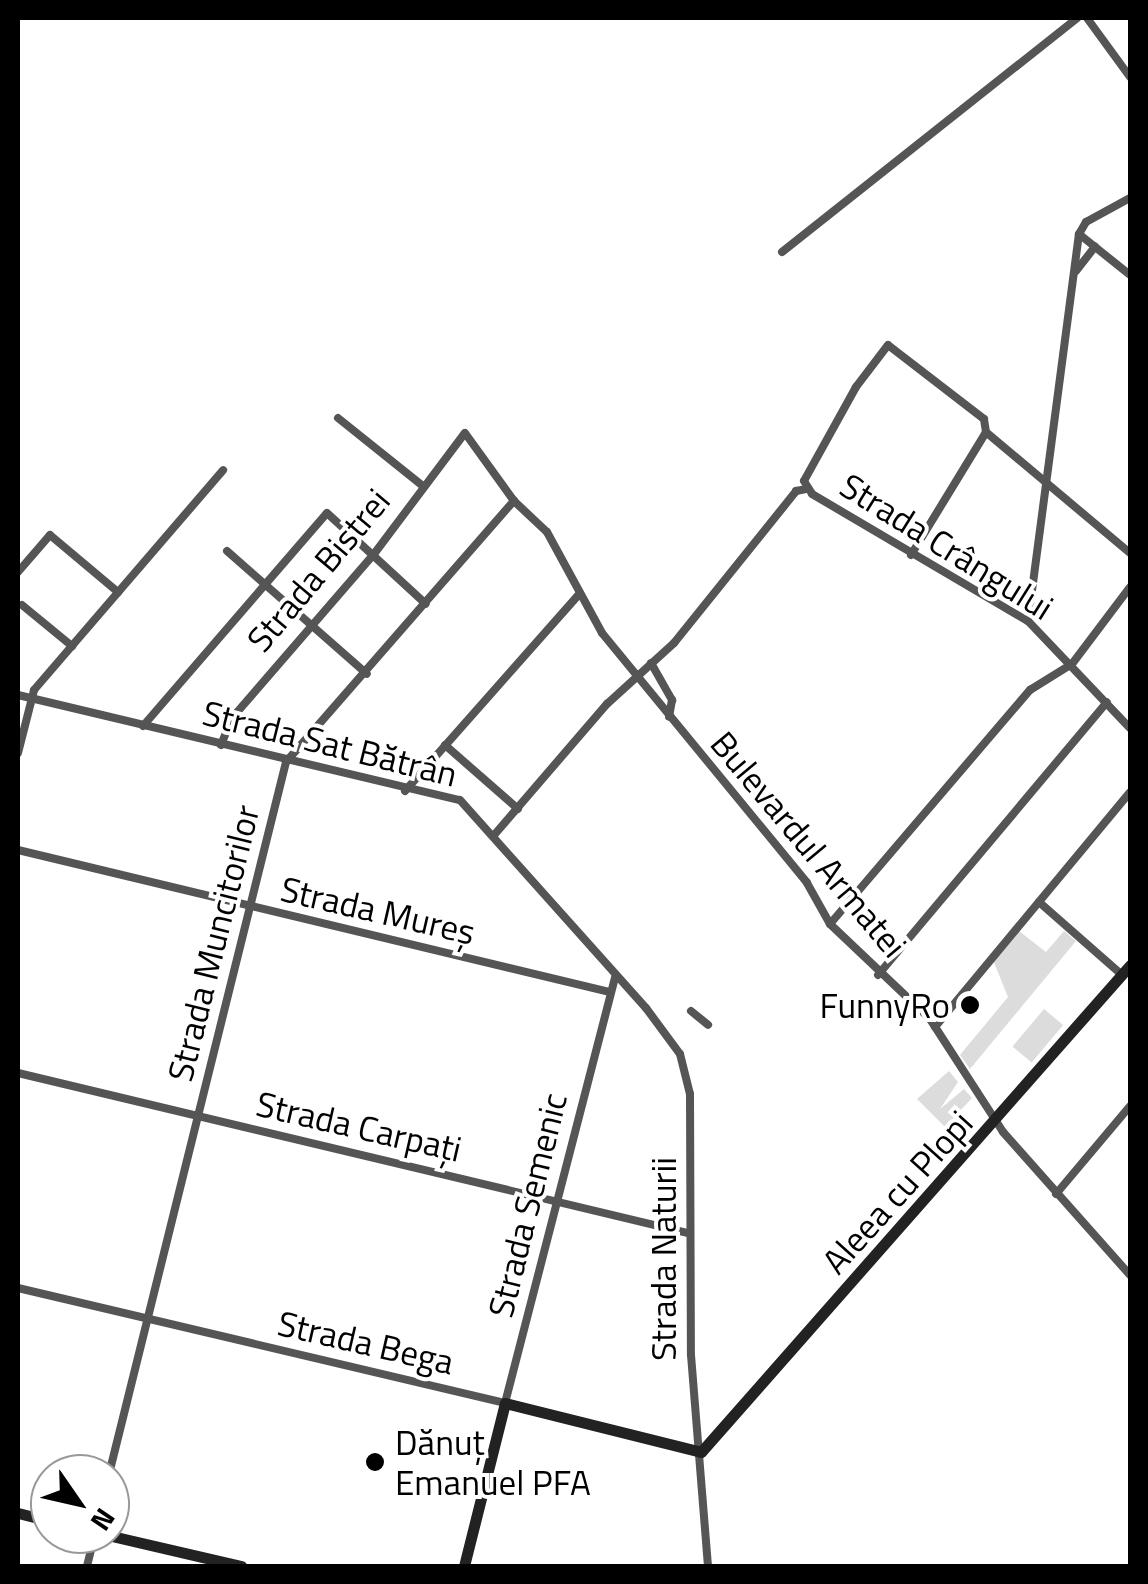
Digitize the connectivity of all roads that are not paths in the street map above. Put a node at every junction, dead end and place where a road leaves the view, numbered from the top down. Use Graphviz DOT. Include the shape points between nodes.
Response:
graph roads {
  1 [pos="1077,18"];
  2 [pos="1087,18"];
  3 [pos="1130,76"];
  4 [pos="1130,198"];
  5 [pos="1079,234"];
  6 [pos="1095,247"];
  7 [pos="782,252"];
  8 [pos="1073,275"];
  9 [pos="1130,275"];
  10 [pos="338,418"];
  11 [pos="986,432"];
  12 [pos="465,433"];
  13 [pos="223,470"];
  14 [pos="1046,484"];
  15 [pos="422,486"];
  16 [pos="806,489"];
  17 [pos="514,502"];
  18 [pos="227,551"];
  19 [pos="1130,553"];
  20 [pos="374,554"];
  21 [pos="911,556"];
  22 [pos="18,572"];
  23 [pos="265,585"];
  24 [pos="1130,587"];
  25 [pos="118,592"];
  26 [pos="579,594"];
  27 [pos="22,604"];
  28 [pos="426,604"];
  29 [pos="1028,621"];
  30 [pos="310,626"];
  31 [pos="72,646"];
  32 [pos="651,663"];
  33 [pos="1072,664"];
  34 [pos="367,674"];
  35 [pos="634,676"];
  36 [pos="18,695"];
  37 [pos="32,699"];
  38 [pos="1107,702"];
  39 [pos="669,717"];
  40 [pos="143,726"];
  41 [pos="1130,728"];
  42 [pos="444,745"];
  43 [pos="220,746"];
  44 [pos="18,753"];
  45 [pos="286,762"];
  46 [pos="406,791"];
  47 [pos="1130,792"];
  48 [pos="518,809"];
  49 [pos="495,834"];
  50 [pos="18,850"];
  51 [pos="1040,902"];
  52 [pos="250,908"];
  53 [pos="830,924"];
  54 [pos="1126,970"];
  55 [pos="616,975"];
  56 [pos="878,975"];
  57 [pos="610,992"];
  58 [pos="691,1011"];
  59 [pos="708,1025"];
  60 [pos="935,1027"];
  61 [pos="18,1073"];
  62 [pos="1130,1106"];
  63 [pos="200,1116"];
  64 [pos="996,1122"];
  65 [pos="1056,1194"];
  66 [pos="558,1200"];
  67 [pos="688,1233"];
  68 [pos="1130,1275"];
  69 [pos="18,1288"];
  70 [pos="148,1319"];
  71 [pos="505,1403"];
  72 [pos="701,1452"];
  73 [pos="115,1454"];
  74 [pos="130,1540"];
  75 [pos="242,1566"];
  76 [pos="464,1566"];
  77 [pos="708,1566"];
  1 -- 7 [label="street"];
  2 -- 3 [label="street"];
  4 -- 5 [label="street" via="1086,222"];
  5 -- 6 [label="street"];
  5 -- 8 [label="street"];
  6 -- 8 [label="street"];
  6 -- 9 [label="street"];
  8 -- 14 [label="street"];
  10 -- 15 [label="street"];
  11 -- 14 [label="street"];
  11 -- 16 [label="street, Strada Crângului" via="984,419 884,344 811,465"];
  11 -- 21 [label="street"];
  12 -- 15 [label="street, Strada Bistrei"];
  12 -- 17 [label="street, Bulevardul Armatei"];
  13 -- 25 [label="street"];
  14 -- 19 [label="street"];
  14 -- 29 [label="street"];
  15 -- 20 [label="street, Strada Bistrei"];
  16 -- 21 [label="street, Strada Crângului"];
  16 -- 32 [label="street" via="796,491"];
  17 -- 26 [label="street, Bulevardul Armatei" via="548,532"];
  17 -- 28 [label="street, Strada Muncitorilor"];
  18 -- 23 [label="street"];
  20 -- 23 [label="street" via="327,513"];
  20 -- 28 [label="street"];
  20 -- 30 [label="street, Strada Bistrei"];
  21 -- 29 [label="street, Strada Crângului"];
  22 -- 25 [label="street" via="50,536"];
  23 -- 30 [label="street"];
  23 -- 40 [label="street"];
  24 -- 33 [label="street"];
  25 -- 31 [label="street"];
  26 -- 35 [label="street, Bulevardul Armatei"];
  26 -- 42 [label="street"];
  27 -- 31 [label="street"];
  28 -- 34 [label="street, Strada Muncitorilor"];
  29 -- 33 [label="street, Strada Crângului"];
  30 -- 34 [label="street"];
  30 -- 43 [label="street, Strada Bistrei" via="232,718"];
  31 -- 37 [label="street"];
  32 -- 35 [label="street"];
  32 -- 39 [label="street" via="669,693"];
  33 -- 38 [label="street, Strada Crângului"];
  33 -- 53 [label="street" via="1030,690"];
  34 -- 45 [label="street, Strada Muncitorilor"];
  35 -- 39 [label="street, Bulevardul Armatei"];
  35 -- 48 [label="street"];
  36 -- 37 [label="street, Strada Sat Bătrân"];
  37 -- 40 [label="street, Strada Sat Bătrân"];
  37 -- 44 [label="street"];
  38 -- 41 [label="street, Strada Crângului"];
  38 -- 56 [label="street"];
  39 -- 53 [label="street, Bulevardul Armatei" via="807,883"];
  40 -- 43 [label="street, Strada Sat Bătrân"];
  42 -- 46 [label="street"];
  42 -- 48 [label="street"];
  43 -- 45 [label="street, Strada Sat Bătrân"];
  45 -- 46 [label="street, Strada Sat Bătrân"];
  45 -- 52 [label="street, Strada Muncitorilor"];
  46 -- 49 [label="street, Strada Sat Bătrân" via="460,800"];
  47 -- 51 [label="street"];
  48 -- 49 [label="street"];
  49 -- 55 [label="street, Strada Sat Bătrân"];
  50 -- 52 [label="street, Strada Mureș"];
  51 -- 54 [label="street"];
  51 -- 60 [label="street"];
  52 -- 57 [label="street, Strada Mureș"];
  52 -- 63 [label="street, Strada Muncitorilor"];
  53 -- 56 [label="street, Bulevardul Armatei"];
  54 -- 64 [label="street, Aleea cu Plopi"];
  55 -- 57 [label="street, Strada Semenic"];
  55 -- 67 [label="street, Strada Naturii" via="687,1068"];
  56 -- 60 [label="street, Bulevardul Armatei"];
  57 -- 66 [label="street, Strada Semenic"];
  58 -- 59 [label="street"];
  60 -- 64 [label="street, Bulevardul Armatei"];
  61 -- 63 [label="street, Strada Carpați"];
  62 -- 65 [label="street"];
  63 -- 66 [label="street, Strada Carpați"];
  63 -- 70 [label="street, Strada Muncitorilor"];
  64 -- 65 [label="street, Bulevardul Armatei"];
  64 -- 72 [label="street, Aleea cu Plopi"];
  65 -- 68 [label="street, Bulevardul Armatei"];
  66 -- 67 [label="street, Strada Carpați"];
  66 -- 71 [label="street, Strada Semenic"];
  67 -- 72 [label="street, Strada Naturii"];
  69 -- 70 [label="street, Strada Bega"];
  70 -- 71 [label="street, Strada Bega"];
  70 -- 73 [label="street, Strada Muncitorilor"];
  71 -- 72 [label="street, Strada Bega"];
  71 -- 76 [label="street, Strada Semenic"];
  72 -- 77 [label="street, Strada Naturii"];
  74 -- 75 [label="street"];
}
